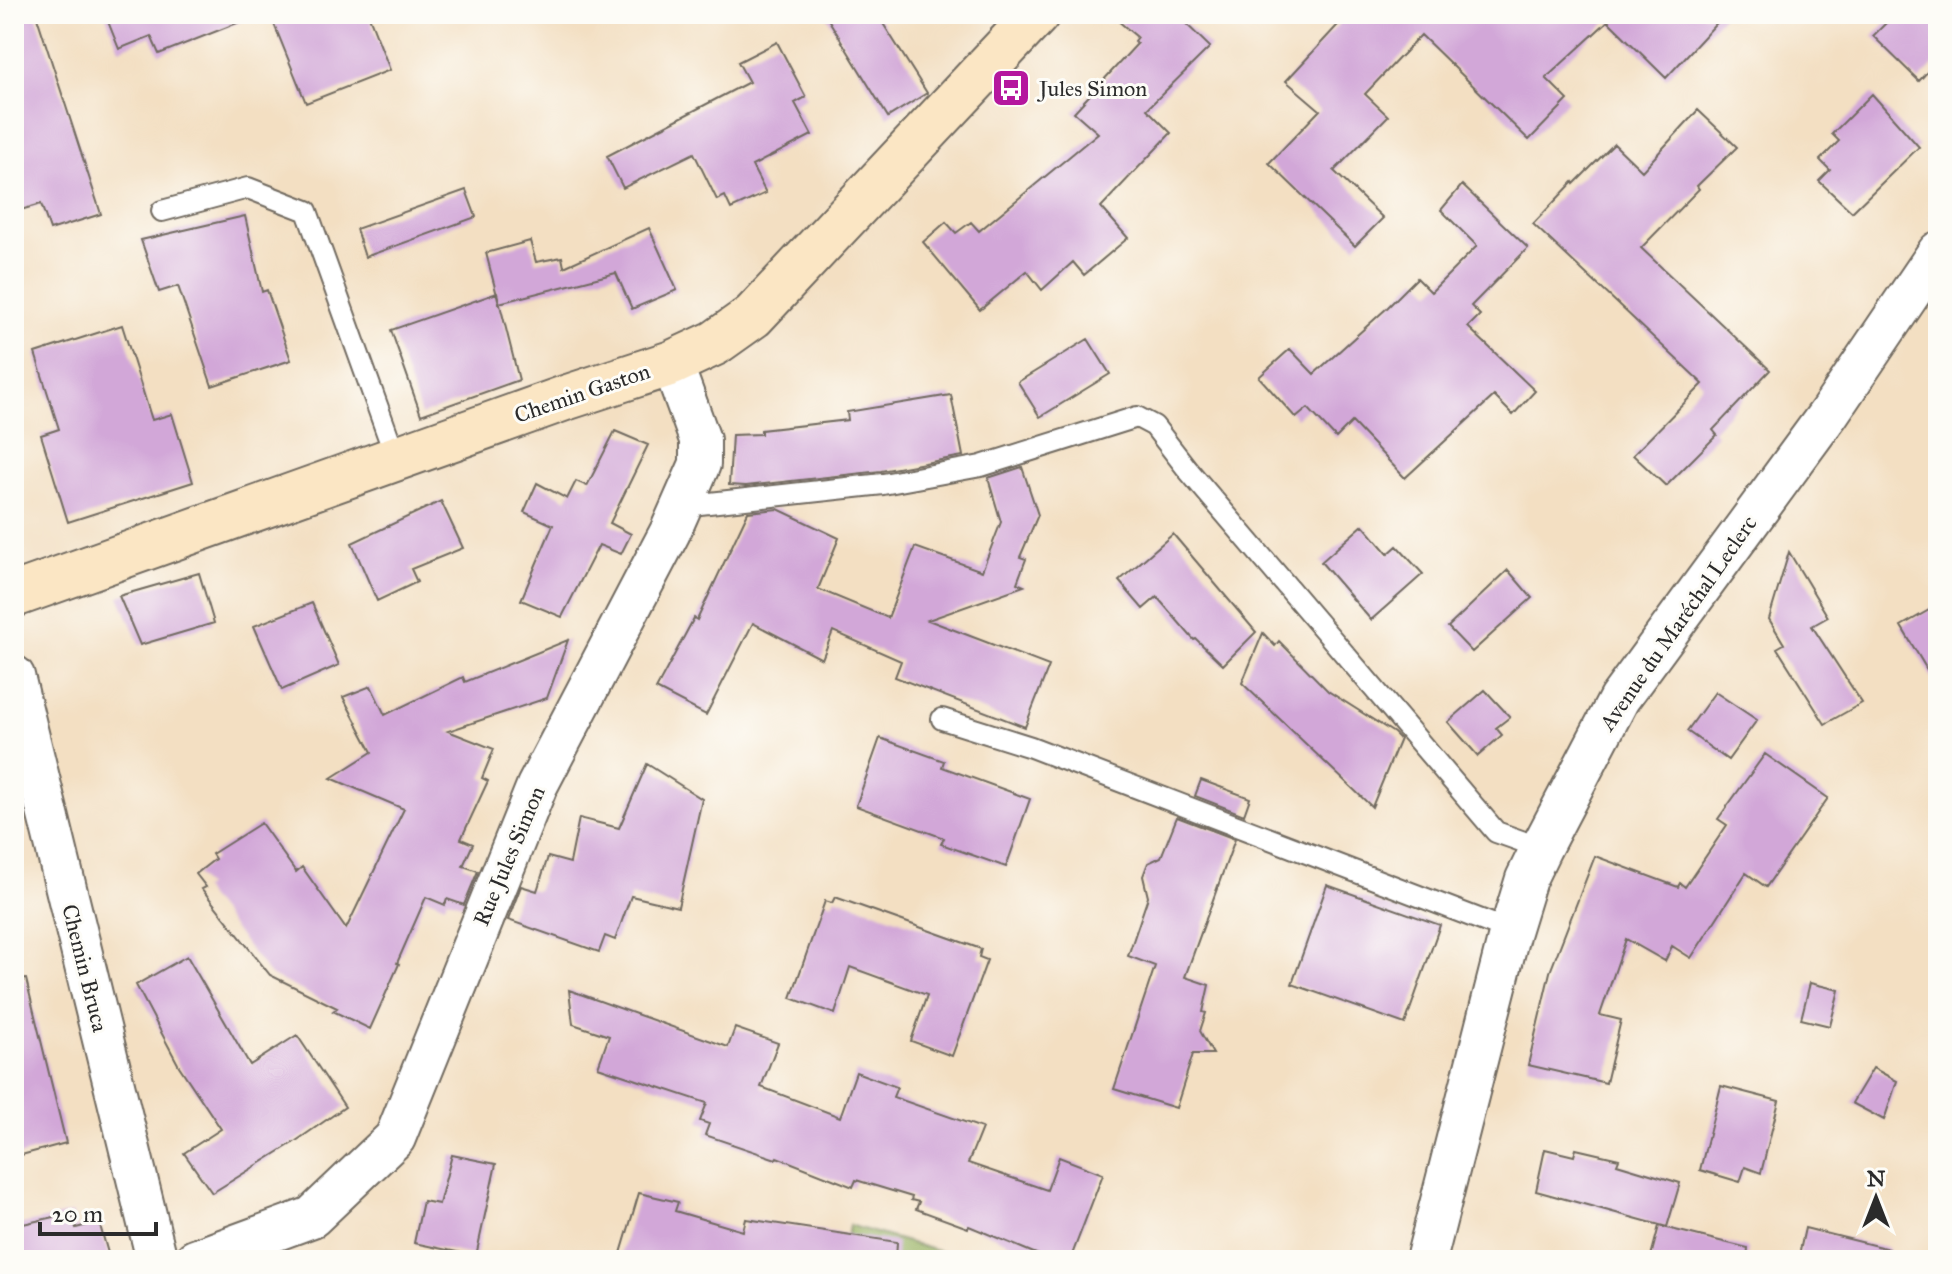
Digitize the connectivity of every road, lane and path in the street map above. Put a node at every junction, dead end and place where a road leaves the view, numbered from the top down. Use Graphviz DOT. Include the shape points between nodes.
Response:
graph roads {
  1 [pos="1037,14"];
  2 [pos="162,211"];
  3 [pos="1938,252"];
  4 [pos="672,363"];
  5 [pos="396,458"];
  6 [pos="682,506"];
  7 [pos="14,595"];
  8 [pos="14,676"];
  9 [pos="942,719"];
  10 [pos="1541,848"];
  11 [pos="1510,931"];
  12 [pos="157,1260"];
  13 [pos="195,1260"];
  14 [pos="1426,1260"];
  1 -- 4 [label="street, Chemin Gaston" via="753,316 715,343"];
  2 -- 5 [label="lane" via="248,188 307,211"];
  3 -- 10 [label="street, Avenue du Maréchal Leclerc" via="1829,413 1619,699"];
  4 -- 5 [label="street, Chemin Gaston"];
  4 -- 6 [label="street, Rue Jules Simon" via="700,440 700,464"];
  5 -- 7 [label="street, Chemin Gaston"];
  6 -- 10 [label="lane" via="883,484 981,466 1137,417 1154,426 1496,832"];
  6 -- 13 [label="street, Rue Jules Simon" via="537,786 395,1138 312,1217"];
  8 -- 12 [label="street, Chemin Bruca"];
  9 -- 11 [label="lane" via="1031,747"];
  10 -- 11 [label="street, Avenue du Maréchal Leclerc"];
  11 -- 14 [label="street, Avenue du Maréchal Leclerc"];
}
